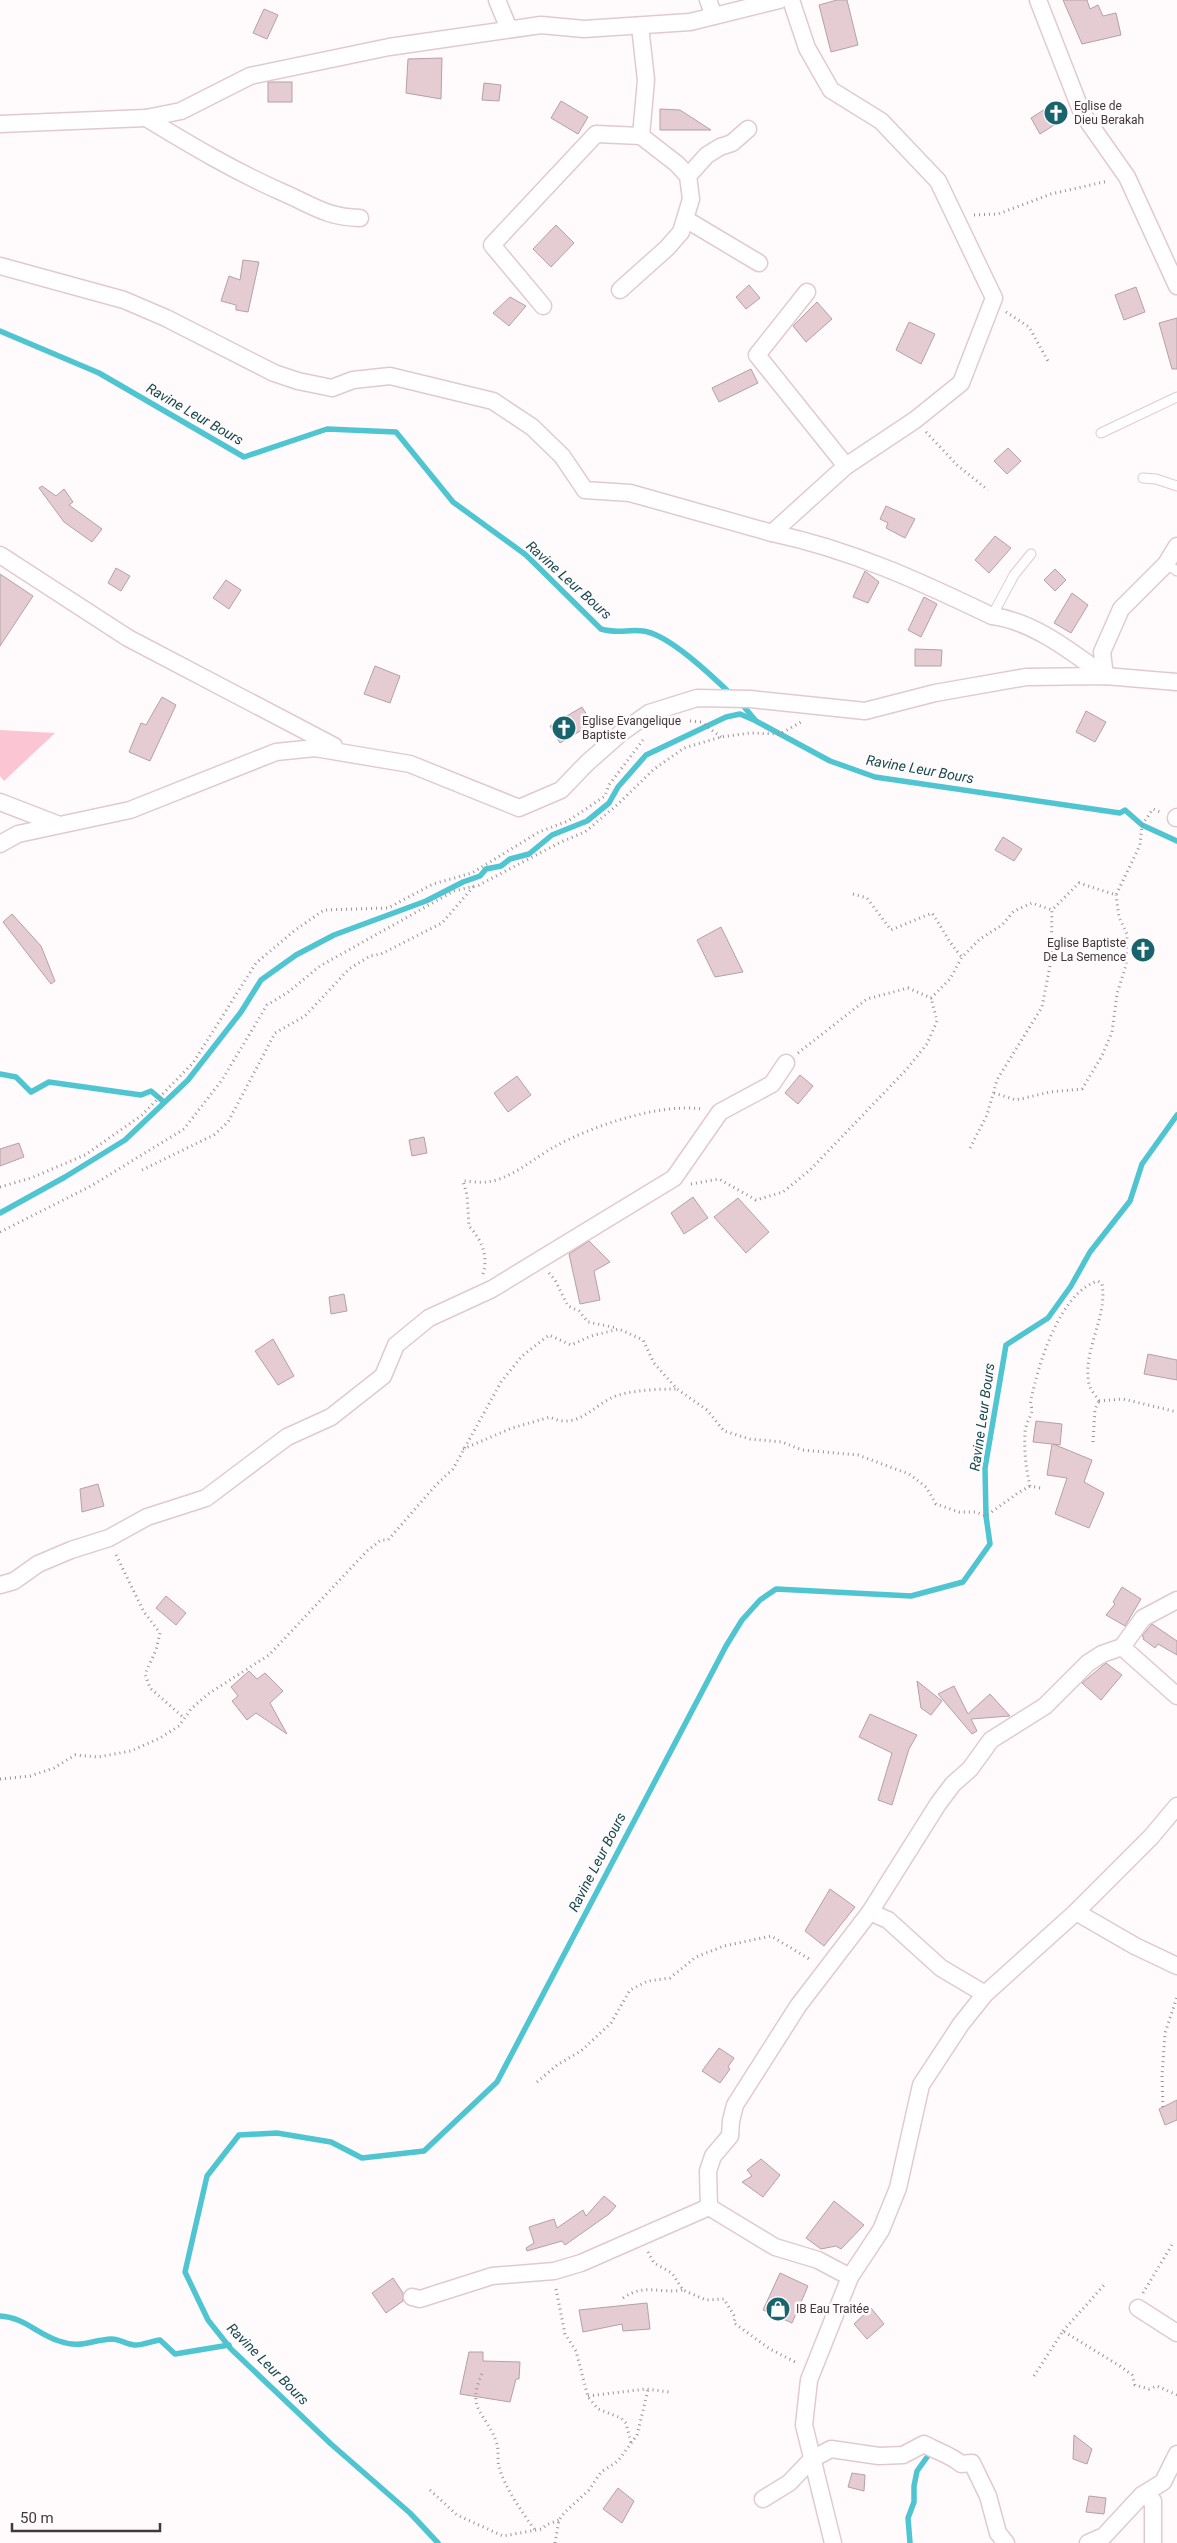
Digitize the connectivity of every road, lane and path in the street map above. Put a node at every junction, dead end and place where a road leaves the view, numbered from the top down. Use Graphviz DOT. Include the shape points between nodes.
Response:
graph roads {
  1 [pos="497,0"];
  2 [pos="708,0"];
  3 [pos="776,0"];
  4 [pos="792,0"];
  5 [pos="1038,0"];
  6 [pos="714,16"];
  7 [pos="640,26"];
  8 [pos="509,29"];
  9 [pos="146,118"];
  10 [pos="0,124"];
  11 [pos="748,129"];
  12 [pos="641,136"];
  13 [pos="688,176"];
  14 [pos="1127,177"];
  15 [pos="956,214"];
  16 [pos="360,218"];
  17 [pos="687,220"];
  18 [pos="759,264"];
  19 [pos="0,266"];
  20 [pos="1177,286"];
  21 [pos="620,290"];
  22 [pos="807,292"];
  23 [pos="992,305"];
  24 [pos="542,306"];
  25 [pos="1049,363"];
  26 [pos="1177,397"];
  27 [pos="915,420"];
  28 [pos="1101,434"];
  29 [pos="846,466"];
  30 [pos="1143,478"];
  31 [pos="1177,486"];
  32 [pos="988,490"];
  33 [pos="772,533"];
  34 [pos="1177,546"];
  35 [pos="1031,554"];
  36 [pos="0,555"];
  37 [pos="1172,568"];
  38 [pos="992,616"];
  39 [pos="1105,676"];
  40 [pos="1177,682"];
  41 [pos="831,708"];
  42 [pos="683,722"];
  43 [pos="646,737"];
  44 [pos="721,737"];
  45 [pos="348,754"];
  46 [pos="0,802"];
  47 [pos="1176,818"];
  48 [pos="57,824"];
  49 [pos="0,844"];
  50 [pos="474,886"];
  51 [pos="853,894"];
  52 [pos="1116,895"];
  53 [pos="1052,910"];
  54 [pos="962,957"];
  55 [pos="931,998"];
  56 [pos="786,1063"];
  57 [pos="994,1092"];
  58 [pos="720,1112"];
  59 [pos="970,1148"];
  60 [pos="142,1170"];
  61 [pos="674,1178"];
  62 [pos="0,1187"];
  63 [pos="0,1232"];
  64 [pos="535,1262"];
  65 [pos="478,1296"];
  66 [pos="619,1329"];
  67 [pos="677,1389"];
  68 [pos="1099,1401"];
  69 [pos="1177,1412"];
  70 [pos="1093,1442"];
  71 [pos="463,1449"];
  72 [pos="1030,1486"];
  73 [pos="1040,1488"];
  74 [pos="108,1538"];
  75 [pos="0,1585"];
  76 [pos="1173,1605"];
  77 [pos="1122,1648"];
  78 [pos="1177,1696"];
  79 [pos="184,1718"];
  80 [pos="0,1779"];
  81 [pos="1177,1806"];
  82 [pos="870,1912"];
  83 [pos="1076,1912"];
  84 [pos="1173,1959"];
  85 [pos="832,1961"];
  86 [pos="985,1994"];
  87 [pos="1177,1997"];
  88 [pos="537,2082"];
  89 [pos="1163,2108"];
  90 [pos="709,2207"];
  91 [pos="644,2235"];
  92 [pos="1173,2243"];
  93 [pos="554,2271"];
  94 [pos="850,2277"];
  95 [pos="1105,2284"];
  96 [pos="683,2290"];
  97 [pos="412,2297"];
  98 [pos="623,2298"];
  99 [pos="1138,2308"];
  100 [pos="1063,2331"];
  101 [pos="1177,2333"];
  102 [pos="812,2372"];
  103 [pos="482,2374"];
  104 [pos="1034,2376"];
  105 [pos="648,2390"];
  106 [pos="669,2392"];
  107 [pos="1177,2395"];
  108 [pos="588,2396"];
  109 [pos="631,2443"];
  110 [pos="1177,2454"];
  111 [pos="812,2459"];
  112 [pos="430,2490"];
  113 [pos="1142,2495"];
  114 [pos="763,2499"];
  115 [pos="559,2520"];
  116 [pos="535,2530"];
  117 [pos="555,2543"];
  118 [pos="833,2543"];
  119 [pos="1006,2543"];
  120 [pos="1088,2543"];
  121 [pos="1153,2543"];
  1 -- 8 [label="street"];
  2 -- 6 [label="street"];
  3 -- 6 [label="street"];
  4 -- 15 [label="street" via="807,48 832,90 881,121 938,181"];
  5 -- 14 [label="street" via="1082,113"];
  6 -- 7 [label="street" via="690,22"];
  7 -- 8 [label="street" via="584,29 541,25"];
  7 -- 12 [label="street" via="646,80"];
  8 -- 9 [label="street" via="389,47 250,76 181,111"];
  9 -- 10 [label="street"];
  9 -- 16 [label="street" via="250,179 321,212"];
  11 -- 13 [label="street" via="732,143 707,156"];
  12 -- 13 [label="street"];
  12 -- 24 [label="street" via="596,134 492,245"];
  13 -- 17 [label="street" via="691,199"];
  14 -- 15 [label="path" via="1051,194 998,214"];
  14 -- 20 [label="street"];
  15 -- 23 [label="street" via="994,298"];
  17 -- 18 [label="street"];
  17 -- 21 [label="street" via="667,248"];
  19 -- 33 [label="street" via="124,300 274,373 298,381 332,388 353,380 390,376 493,401 532,427 550,444 585,490 630,493"];
  22 -- 29 [label="street" via="757,356"];
  23 -- 25 [label="path" via="1016,316 1029,327"];
  23 -- 27 [label="street" via="961,383"];
  26 -- 28 [label="lane"];
  27 -- 29 [label="street"];
  27 -- 32 [label="path" via="957,465"];
  29 -- 33 [label="street"];
  30 -- 31 [label="lane"];
  33 -- 38 [label="street" via="814,542 886,566"];
  34 -- 37 [label="street"];
  35 -- 38 [label="lane" via="1014,575"];
  36 -- 45 [label="street" via="128,638"];
  37 -- 39 [label="street" via="1121,609 1102,652"];
  38 -- 39 [label="street" via="1010,618 1037,632"];
  39 -- 40 [label="street"];
  39 -- 41 [label="street" via="1026,677 935,693 865,711"];
  41 -- 44 [label="path" via="780,734 750,733"];
  41 -- 45 [label="street" via="750,698 697,698 648,713 621,732 561,790 519,808 410,764"];
  42 -- 44 [label="path" via="701,722"];
  43 -- 62 [label="path" via="619,771 605,796 568,821 539,832 472,873 433,884 388,908 324,910 256,963 193,1063 142,1114 85,1155"];
  44 -- 50 [label="path" via="684,748 653,770 585,832"];
  45 -- 48 [label="street" via="315,748 276,752 130,810"];
  46 -- 48 [label="street"];
  47 -- 52 [label="path" via="1153,810 1142,825 1140,845"];
  48 -- 49 [label="street" via="18,834"];
  50 -- 60 [label="path" via="442,923 356,965 323,994 305,1016 275,1033 228,1122 214,1135"];
  50 -- 63 [label="path" via="454,891 320,966 267,1005 222,1080 184,1129 91,1186"];
  51 -- 54 [label="path" via="868,898 891,930 932,913 942,926 946,940"];
  52 -- 53 [label="path" via="1079,883"];
  52 -- 57 [label="path" via="1119,917 1127,934 1126,965 1117,994 1112,1032 1082,1089 1016,1100"];
  53 -- 54 [label="path" via="1032,903 1014,911 1002,925 980,939"];
  53 -- 57 [label="path" via="1051,960 1042,1007 997,1080"];
  54 -- 55 [label="path" via="950,979"];
  55 -- 56 [label="path" via="908,988 867,999"];
  55 -- 61 [label="path" via="937,1021 927,1044 846,1134 783,1192 756,1200 719,1179 694,1185"];
  56 -- 58 [label="street" via="772,1084"];
  57 -- 59 [label="path" via="987,1115"];
  58 -- 61 [label="street"];
  58 -- 65 [label="path" via="685,1107 619,1121 584,1132 523,1168 487,1182 463,1181 469,1226 478,1236 486,1266"];
  61 -- 64 [label="street"];
  64 -- 65 [label="street"];
  64 -- 66 [label="path" via="555,1280 568,1306 579,1311 588,1322"];
  65 -- 74 [label="street" via="429,1318 396,1345 382,1376 330,1417 287,1437 206,1498 147,1517"];
  66 -- 67 [label="path" via="643,1340 654,1363"];
  66 -- 71 [label="path" via="571,1345 549,1336 522,1356 501,1382"];
  67 -- 71 [label="path" via="623,1394 603,1401 587,1415 572,1421 562,1423 550,1417 529,1422"];
  67 -- 72 [label="path" via="707,1410 724,1431 750,1439 782,1442 802,1450 858,1455 909,1474 926,1487 936,1504 960,1512 986,1516"];
  68 -- 69 [label="path" via="1123,1398"];
  68 -- 70 [label="path" via="1095,1409"];
  68 -- 72 [label="path" via="1089,1385 1090,1355 1104,1295 1102,1284 1098,1282 1078,1292 1064,1310 1039,1368 1025,1431 1025,1459"];
  71 -- 79 [label="path" via="453,1469 388,1540 381,1540 367,1551 269,1655 208,1694"];
  72 -- 73 [label="path"];
  74 -- 75 [label="street" via="38,1564 14,1581"];
  74 -- 79 [label="path" via="144,1612 160,1633 145,1674 150,1688"];
  76 -- 77 [label="street" via="1143,1618"];
  77 -- 78 [label="street"];
  77 -- 82 [label="street" via="1102,1654 1088,1663 1045,1706 991,1740 938,1804"];
  79 -- 80 [label="path" via="179,1726 160,1738 131,1751 98,1757 75,1755 46,1771"];
  81 -- 83 [label="street" via="1151,1837"];
  82 -- 85 [label="street"];
  82 -- 86 [label="street" via="888,1920 941,1968"];
  83 -- 84 [label="street" via="1135,1946"];
  83 -- 86 [label="street"];
  85 -- 88 [label="path" via="812,1960 771,1936 724,1946 696,1957 670,1978 648,1981 630,1990 611,2023 581,2051"];
  85 -- 90 [label="street" via="798,2006 735,2105 730,2136 713,2156 708,2172"];
  86 -- 94 [label="street" via="921,2085 898,2188 881,2230"];
  87 -- 89 [label="path" via="1165,2033"];
  90 -- 91 [label="street"];
  90 -- 94 [label="street" via="775,2247 818,2260"];
  91 -- 93 [label="street" via="581,2263"];
  91 -- 96 [label="path" via="654,2263 672,2273"];
  92 -- 99 [label="path" via="1148,2282"];
  93 -- 97 [label="street" via="492,2276 420,2298"];
  93 -- 108 [label="path" via="565,2334 576,2351"];
  94 -- 102 [label="street"];
  95 -- 100 [label="path"];
  96 -- 98 [label="path" via="634,2290"];
  96 -- 102 [label="path" via="706,2300 724,2298 735,2317 734,2323 748,2335"];
  99 -- 101 [label="street"];
  100 -- 104 [label="path"];
  100 -- 107 [label="path" via="1124,2368 1135,2385 1149,2389 1157,2386"];
  102 -- 111 [label="street" via="804,2425"];
  103 -- 116 [label="path" via="475,2394 476,2408 497,2446 496,2455 504,2481"];
  105 -- 106 [label="path"];
  105 -- 108 [label="path"];
  105 -- 109 [label="path" via="637,2435"];
  108 -- 109 [label="path" via="598,2409 626,2423"];
  109 -- 115 [label="path" via="618,2461 601,2472 589,2490"];
  110 -- 113 [label="street" via="1163,2482"];
  111 -- 114 [label="street" via="789,2483"];
  111 -- 118 [label="street"];
  111 -- 119 [label="street" via="831,2450 903,2456 924,2444 954,2457 961,2464 972,2463 988,2496 998,2533"];
  112 -- 116 [label="path" via="457,2515 503,2536"];
  113 -- 120 [label="street" via="1104,2536"];
  113 -- 121 [label="street" via="1153,2501"];
  115 -- 116 [label="path"];
  115 -- 117 [label="path"];
}
